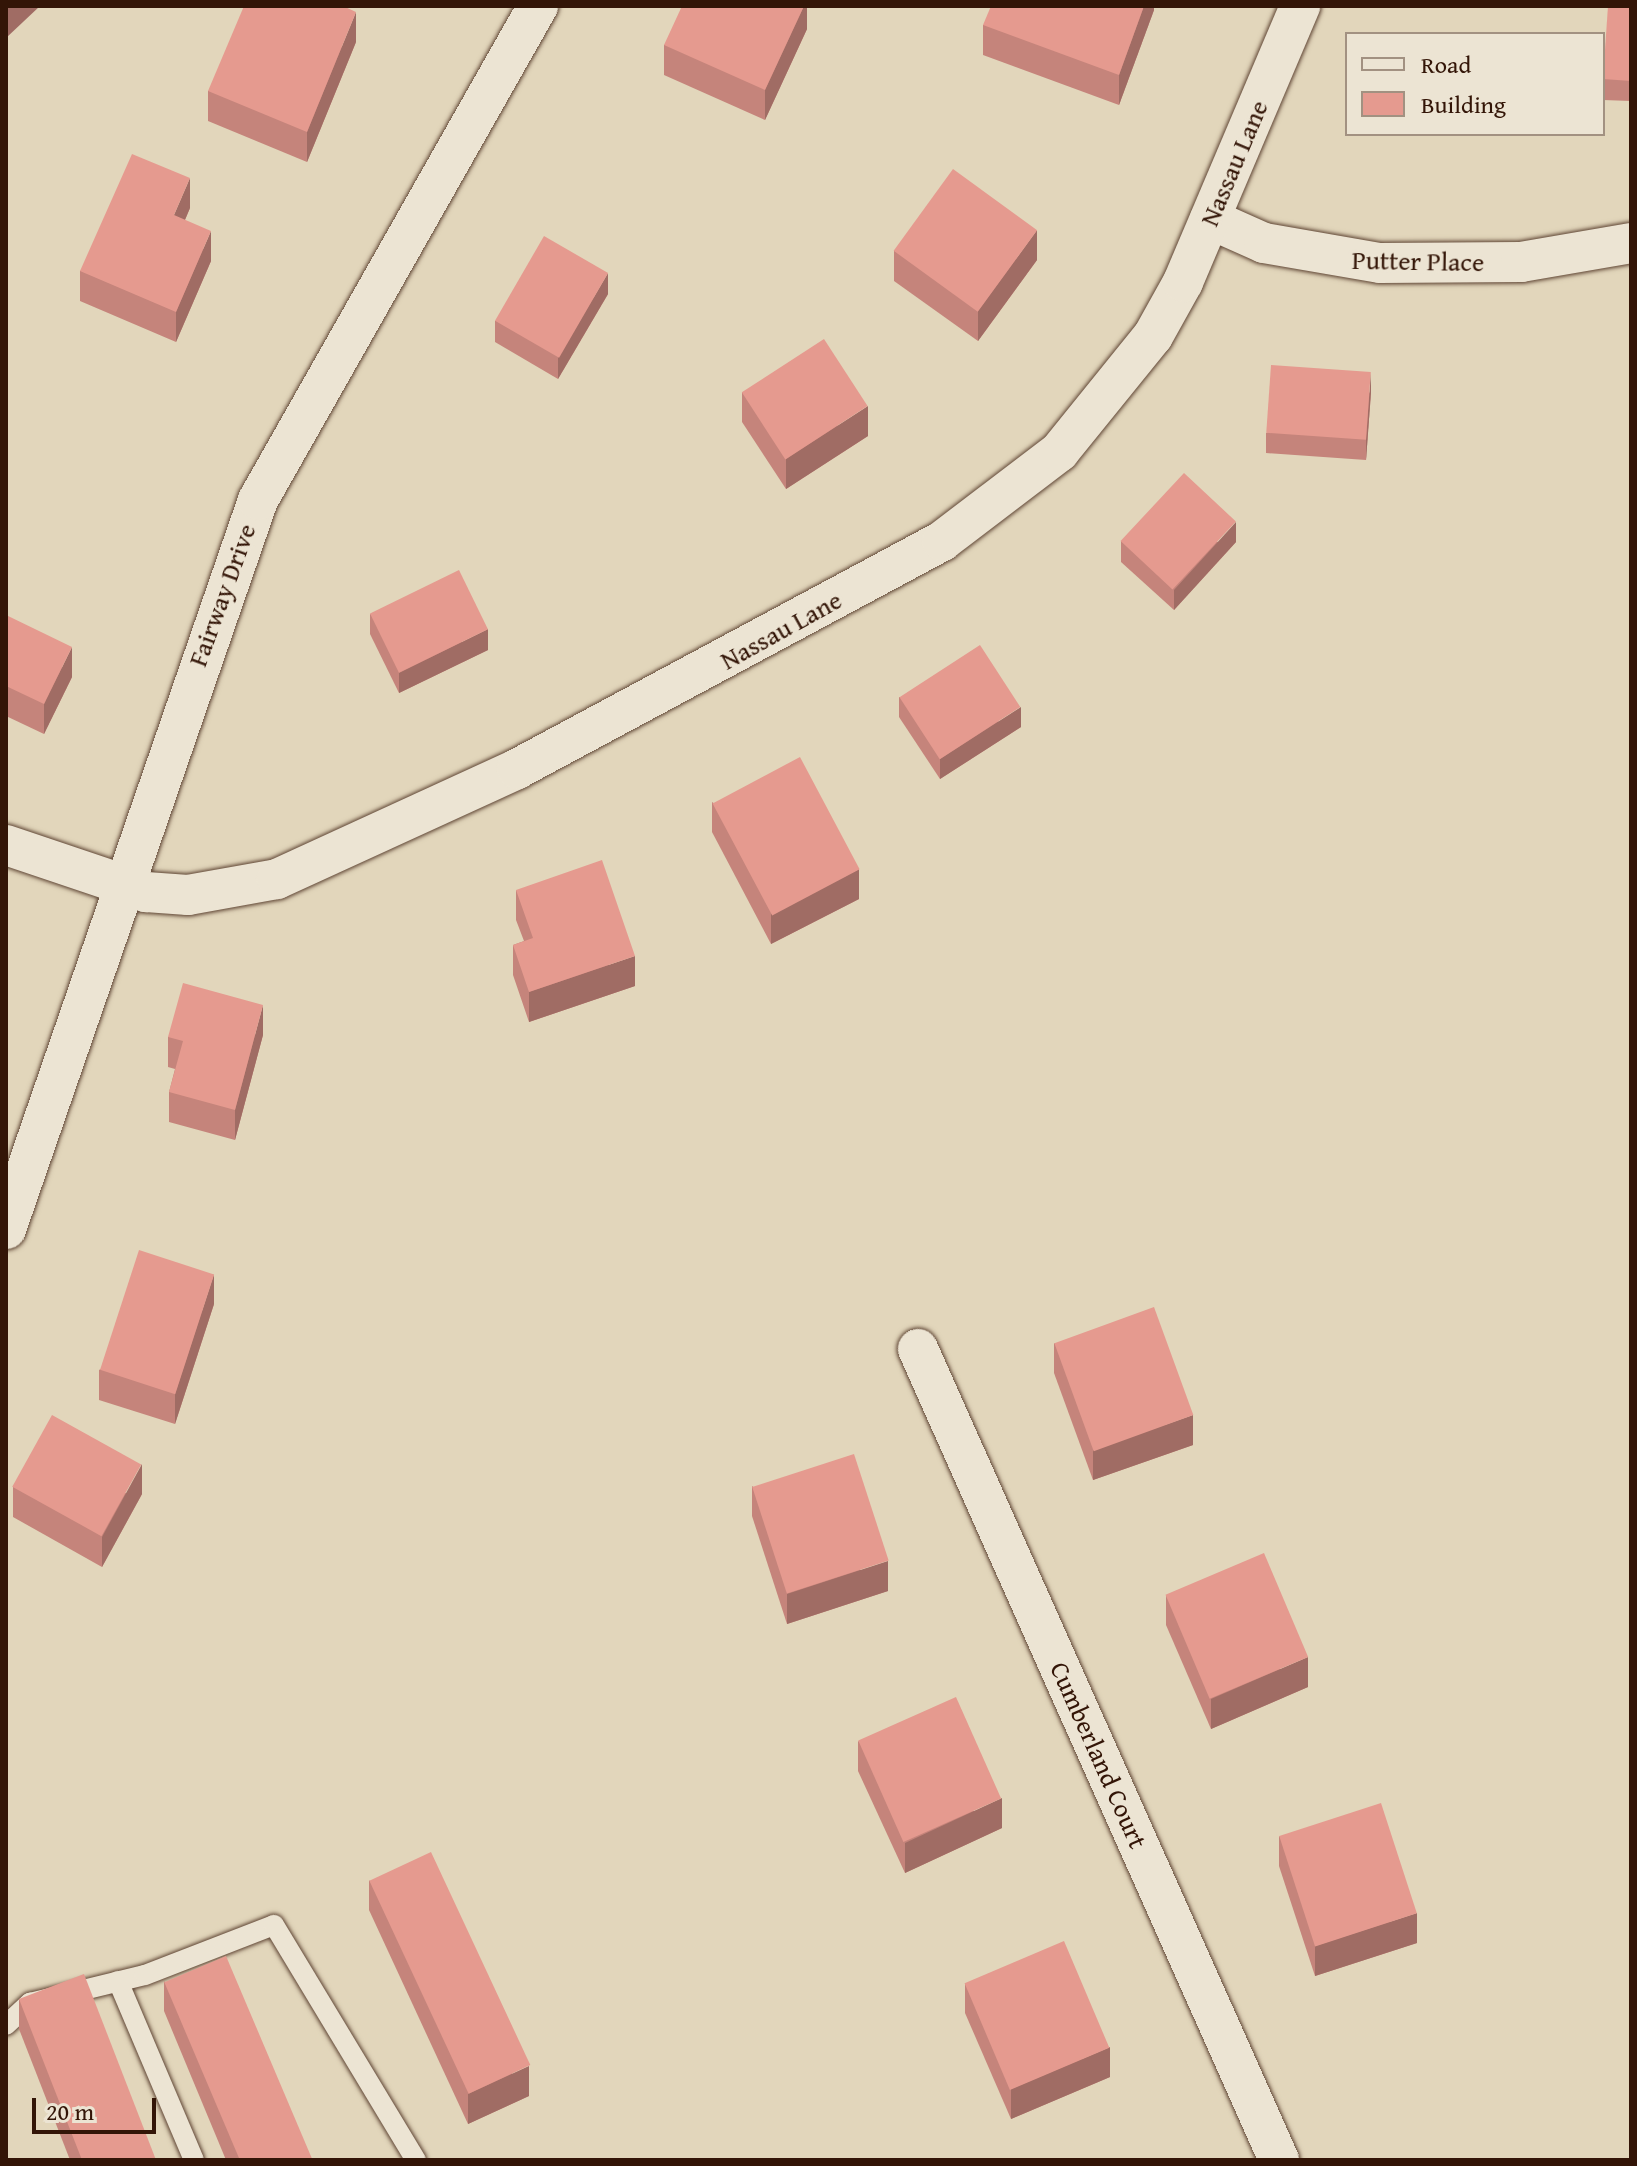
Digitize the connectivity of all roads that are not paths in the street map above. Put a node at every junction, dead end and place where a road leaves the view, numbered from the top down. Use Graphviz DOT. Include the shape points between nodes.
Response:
graph roads {
  1 [pos="1300,6"];
  2 [pos="534,7"];
  3 [pos="1210,219"];
  4 [pos="1631,243"];
  5 [pos="6,845"];
  6 [pos="120,886"];
  7 [pos="6,1229"];
  8 [pos="918,1349"];
  9 [pos="118,1981"];
  10 [pos="6,2025"];
  11 [pos="194,2160"];
  12 [pos="416,2160"];
  13 [pos="1279,2160"];
  1 -- 3 [label="street, Nassau Lane"];
  2 -- 6 [label="street, Fairway Drive" via="258,500"];
  3 -- 4 [label="street, Putter Place" via="1264,243 1380,263 1521,262"];
  3 -- 6 [label="street, Nassau Lane" via="1153,336 1109,399 1007,498 942,541 517,769 311,866 188,895"];
  5 -- 6 [label="street, Nassau Lane"];
  6 -- 7 [label="street, Fairway Drive"];
  8 -- 13 [label="street, Cumberland Court"];
  9 -- 10 [label="lane" via="30,2003"];
  9 -- 11 [label="lane"];
  9 -- 12 [label="lane" via="274,1925"];
}
